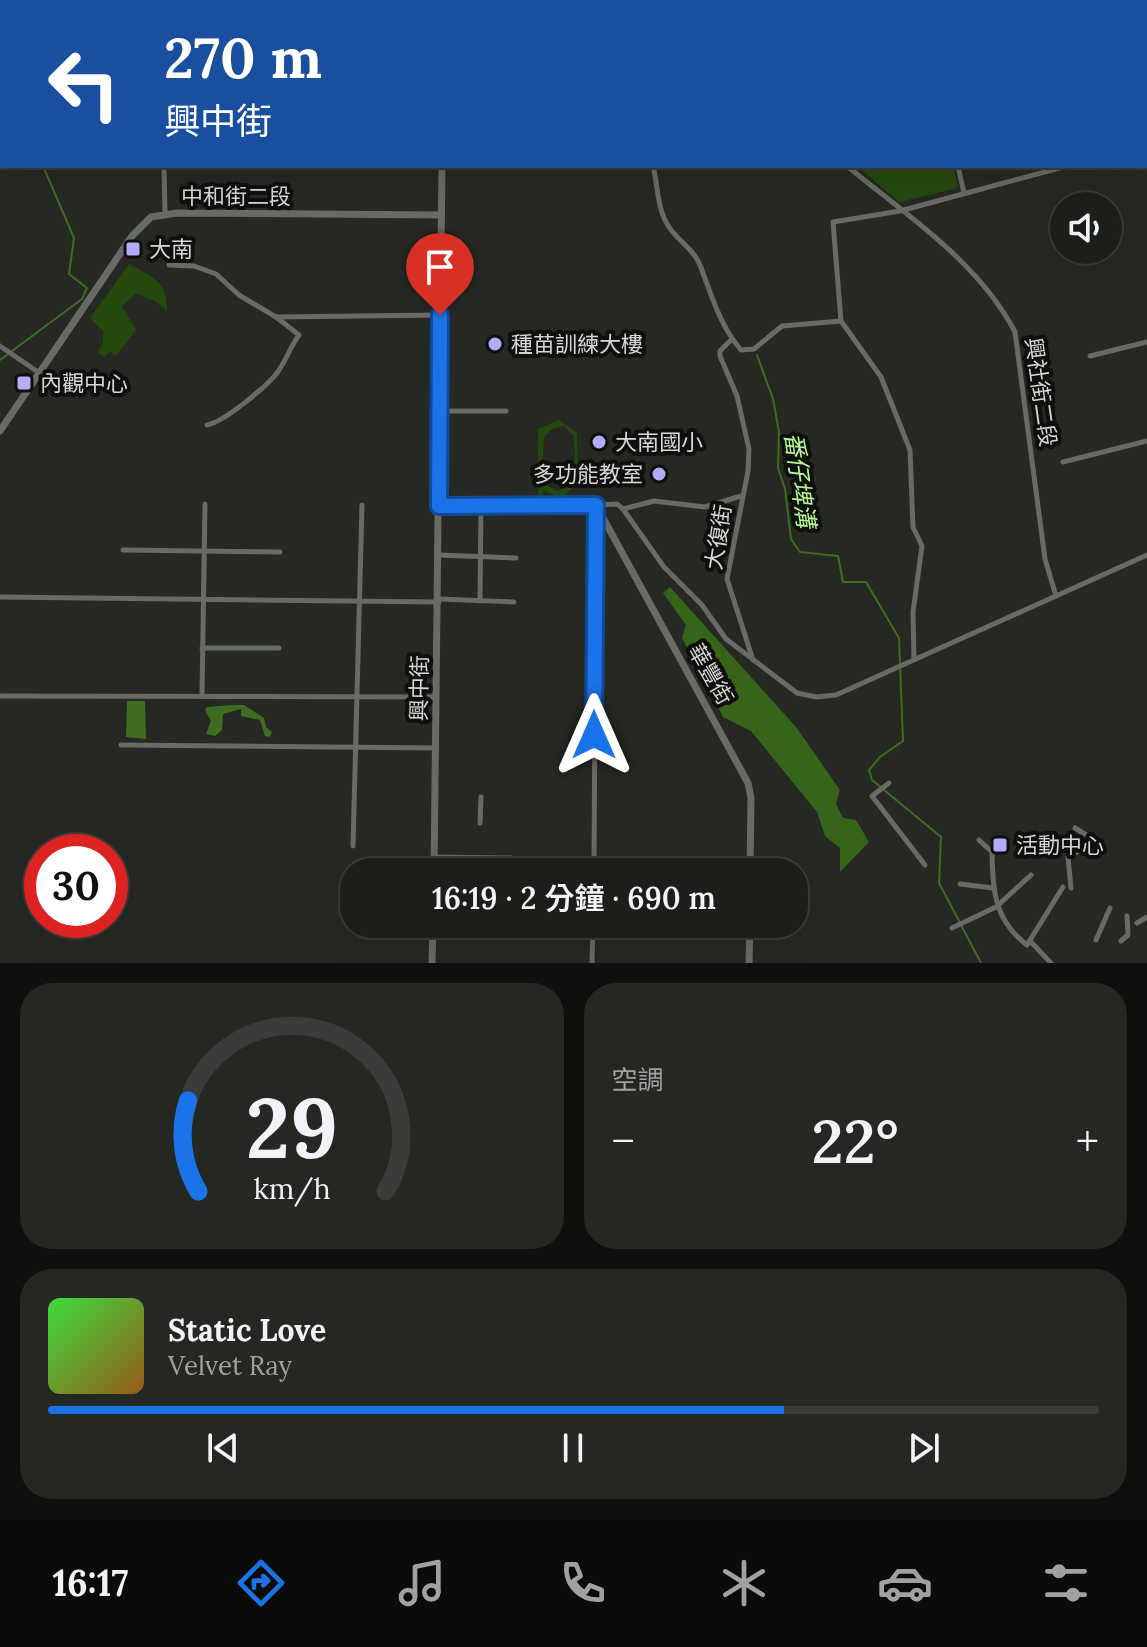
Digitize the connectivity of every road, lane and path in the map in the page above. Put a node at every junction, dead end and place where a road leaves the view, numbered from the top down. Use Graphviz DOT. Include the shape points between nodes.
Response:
graph roads {
  1 [pos="164,168"];
  2 [pos="442,168"];
  3 [pos="654,168"];
  4 [pos="849,168"];
  5 [pos="958,168"];
  6 [pos="1059,168"];
  7 [pos="964,193"];
  8 [pos="900,211"];
  9 [pos="165,214"];
  10 [pos="441,215"];
  11 [pos="169,265"];
  12 [pos="440,315"];
  13 [pos="276,317"];
  14 [pos="841,321"];
  15 [pos="732,339"];
  16 [pos="1147,342"];
  17 [pos="0,346"];
  18 [pos="1090,356"];
  19 [pos="38,372"];
  20 [pos="440,411"];
  21 [pos="506,411"];
  22 [pos="207,425"];
  23 [pos="0,431"];
  24 [pos="1147,441"];
  25 [pos="1063,462"];
  26 [pos="741,496"];
  27 [pos="205,504"];
  28 [pos="362,505"];
  29 [pos="596,505"];
  30 [pos="439,506"];
  31 [pos="481,506"];
  32 [pos="623,509"];
  33 [pos="123,550"];
  34 [pos="204,551"];
  35 [pos="280,552"];
  36 [pos="439,555"];
  37 [pos="1147,555"];
  38 [pos="480,557"];
  39 [pos="516,558"];
  40 [pos="1056,596"];
  41 [pos="0,597"];
  42 [pos="203,599"];
  43 [pos="439,600"];
  44 [pos="360,601"];
  45 [pos="480,601"];
  46 [pos="514,602"];
  47 [pos="202,648"];
  48 [pos="279,648"];
  49 [pos="914,660"];
  50 [pos="753,661"];
  51 [pos="202,695"];
  52 [pos="0,696"];
  53 [pos="358,696"];
  54 [pos="437,697"];
  55 [pos="121,745"];
  56 [pos="357,747"];
  57 [pos="436,748"];
  58 [pos="889,783"];
  59 [pos="481,797"];
  60 [pos="480,823"];
  61 [pos="1075,828"];
  62 [pos="979,840"];
  63 [pos="353,846"];
  64 [pos="434,857"];
  65 [pos="511,858"];
  66 [pos="594,858"];
  67 [pos="750,858"];
  68 [pos="925,865"];
  69 [pos="1031,875"];
  70 [pos="960,884"];
  71 [pos="1063,887"];
  72 [pos="993,888"];
  73 [pos="1071,888"];
  74 [pos="996,907"];
  75 [pos="1110,908"];
  76 [pos="1127,916"];
  77 [pos="1147,917"];
  78 [pos="1137,923"];
  79 [pos="952,928"];
  80 [pos="433,938"];
  81 [pos="593,938"];
  82 [pos="750,938"];
  83 [pos="1096,940"];
  84 [pos="1030,941"];
  85 [pos="1121,941"];
  86 [pos="432,963"];
  87 [pos="592,963"];
  88 [pos="749,963"];
  89 [pos="1051,963"];
  1 -- 9 [label="street"];
  2 -- 10 [label="street, 興中街"];
  3 -- 15 [label="street" via="670,230 699,263 709,299"];
  4 -- 8 [label="street, 興社街二段"];
  5 -- 7 [label="street"];
  6 -- 7 [label="street"];
  7 -- 8 [label="street"];
  8 -- 14 [label="street" via="833,222"];
  8 -- 40 [label="street, 興社街二段" via="966,266 1015,332 1045,559"];
  9 -- 10 [label="street, 中和街二段"];
  9 -- 19 [label="street, 中和街二段" via="151,217 132,236"];
  10 -- 12 [label="street, 興中街"];
  11 -- 13 [label="street" via="216,274"];
  12 -- 13 [label="street"];
  12 -- 20 [label="street, 興中街"];
  13 -- 22 [label="street" via="299,335 287,357 220,423"];
  14 -- 15 [label="street" via="782,326 748,351"];
  14 -- 49 [label="street" via="881,377 910,450 913,527 922,546 913,612"];
  15 -- 26 [label="street, 大復街" via="720,356 737,396 749,449"];
  16 -- 18 [label="street"];
  17 -- 19 [label="street"];
  19 -- 23 [label="street, 中和街二段"];
  20 -- 21 [label="street"];
  20 -- 30 [label="street, 興中街"];
  24 -- 25 [label="street"];
  26 -- 32 [label="street" via="705,507 654,501"];
  26 -- 50 [label="street, 大復街" via="727,579"];
  27 -- 34 [label="street"];
  28 -- 44 [label="street"];
  29 -- 31 [label="street"];
  29 -- 32 [label="street" via="617,504"];
  29 -- 66 [label="street"];
  29 -- 67 [label="street, 華豐街" via="748,783"];
  30 -- 31 [label="street"];
  30 -- 36 [label="street, 興中街"];
  31 -- 38 [label="street"];
  32 -- 50 [label="street, 大復街" via="664,567 726,639"];
  33 -- 34 [label="street"];
  34 -- 35 [label="street"];
  34 -- 42 [label="street"];
  36 -- 38 [label="street"];
  36 -- 43 [label="street, 興中街"];
  37 -- 40 [label="street"];
  38 -- 39 [label="street"];
  38 -- 45 [label="street"];
  40 -- 49 [label="street"];
  41 -- 42 [label="street"];
  42 -- 44 [label="street"];
  42 -- 47 [label="street"];
  43 -- 44 [label="street"];
  43 -- 45 [label="street"];
  43 -- 54 [label="street, 興中街"];
  44 -- 53 [label="street"];
  45 -- 46 [label="street"];
  47 -- 48 [label="street"];
  47 -- 51 [label="street"];
  49 -- 50 [label="street" via="826,697 797,693"];
  51 -- 52 [label="street"];
  51 -- 53 [label="street"];
  53 -- 54 [label="street"];
  53 -- 56 [label="street"];
  54 -- 57 [label="street, 興中街"];
  55 -- 56 [label="street"];
  56 -- 57 [label="street"];
  56 -- 63 [label="street"];
  57 -- 64 [label="street, 興中街"];
  58 -- 68 [label="street" via="872,796"];
  59 -- 60 [label="street"];
  61 -- 73 [label="street" via="1088,836 1090,844 1068,857"];
  62 -- 72 [label="street" via="992,852"];
  64 -- 65 [label="street"];
  69 -- 74 [label="street"];
  70 -- 72 [label="street"];
  71 -- 84 [label="street"];
  72 -- 74 [label="street"];
  74 -- 79 [label="street"];
  74 -- 84 [label="street" via="1010,932 1027,945"];
  75 -- 83 [label="street"];
  76 -- 85 [label="street" via="1128,935"];
  77 -- 78 [label="street"];
  80 -- 86 [label="street"];
  81 -- 87 [label="street"];
  82 -- 88 [label="street"];
  84 -- 89 [label="street"];
}
